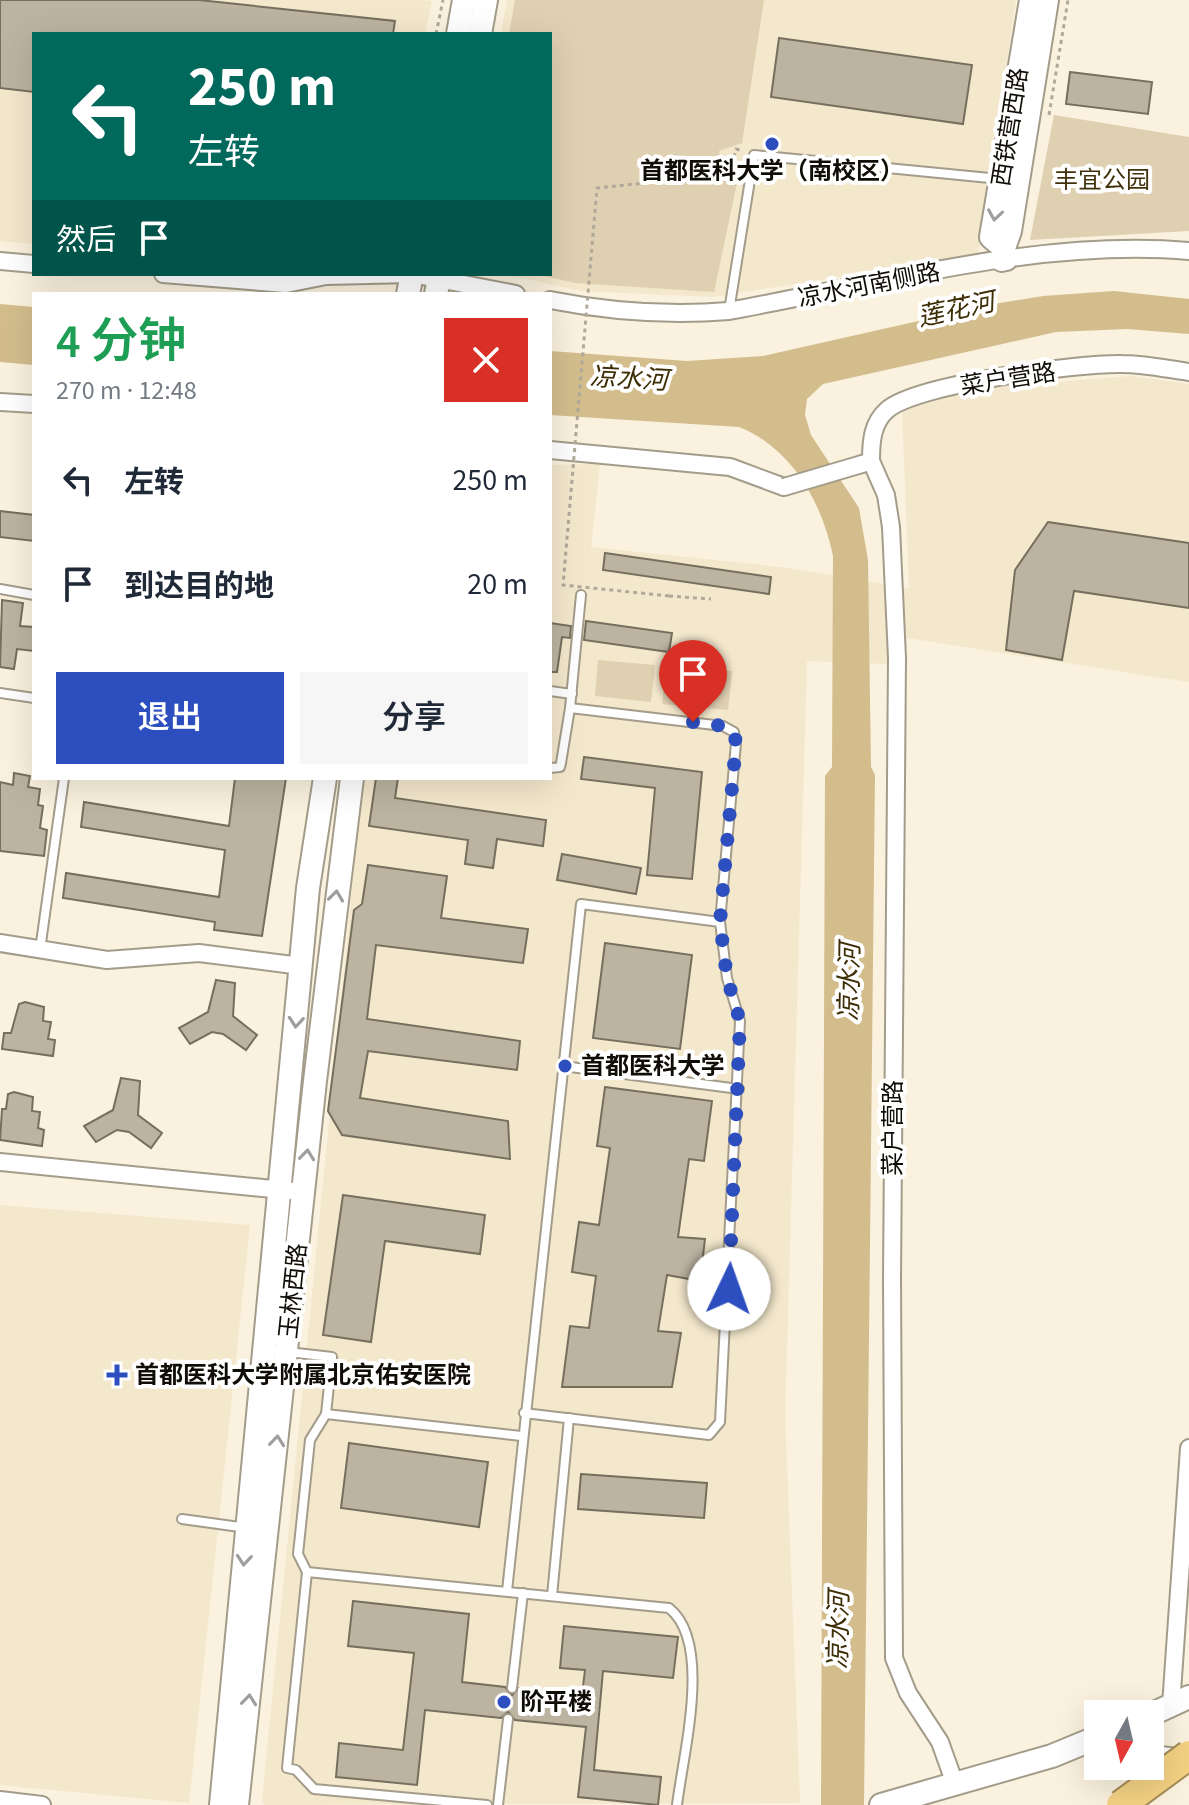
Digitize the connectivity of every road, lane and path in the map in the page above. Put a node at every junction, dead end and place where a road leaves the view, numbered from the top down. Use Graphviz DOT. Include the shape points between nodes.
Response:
graph roads {
  1 [pos="443,0"];
  2 [pos="464,0"];
  3 [pos="486,0"];
  4 [pos="1031,0"];
  5 [pos="1047,0"];
  6 [pos="436,32"];
  7 [pos="458,32"];
  8 [pos="480,32"];
  9 [pos="736,149"];
  10 [pos="1001,179"];
  11 [pos="1189,251"];
  12 [pos="1004,256"];
  13 [pos="0,261"];
  14 [pos="32,264"];
  15 [pos="188,276"];
  16 [pos="326,276"];
  17 [pos="418,276"];
  18 [pos="438,282"];
  19 [pos="503,292"];
  20 [pos="552,300"];
  21 [pos="729,311"];
  22 [pos="1189,372"];
  23 [pos="0,402"];
  24 [pos="32,404"];
  25 [pos="552,450"];
  26 [pos="866,462"];
  27 [pos="0,589"];
  28 [pos="32,595"];
  29 [pos="581,595"];
  30 [pos="711,599"];
  31 [pos="552,691"];
  32 [pos="0,693"];
  33 [pos="572,694"];
  34 [pos="32,698"];
  35 [pos="570,708"];
  36 [pos="552,768"];
  37 [pos="64,780"];
  38 [pos="325,780"];
  39 [pos="352,780"];
  40 [pos="720,922"];
  41 [pos="0,943"];
  42 [pos="40,951"];
  43 [pos="301,966"];
  44 [pos="563,1066"];
  45 [pos="739,1089"];
  46 [pos="0,1162"];
  47 [pos="292,1191"];
  48 [pos="287,1352"];
  49 [pos="524,1413"];
  50 [pos="326,1414"];
  51 [pos="569,1418"];
  52 [pos="521,1436"];
  53 [pos="1189,1448"];
  54 [pos="182,1519"];
  55 [pos="247,1528"];
  56 [pos="307,1572"];
  57 [pos="507,1591"];
  58 [pos="523,1593"];
  59 [pos="552,1596"];
  60 [pos="512,1688"];
  61 [pos="1170,1706"];
  62 [pos="508,1719"];
  63 [pos="1084,1743"];
  64 [pos="1084,1755"];
  65 [pos="1189,1755"];
  66 [pos="1052,1756"];
  67 [pos="1164,1758"];
  68 [pos="1189,1761"];
  69 [pos="955,1784"];
  70 [pos="0,1800"];
  71 [pos="884,1804"];
  72 [pos="42,1805"];
  73 [pos="221,1805"];
  74 [pos="237,1805"];
  75 [pos="487,1805"];
  76 [pos="498,1805"];
  77 [pos="677,1805"];
  78 [pos="1121,1805"];
  1 -- 6 [label="path"];
  2 -- 7 [label="street"];
  3 -- 8 [label="street"];
  4 -- 10 [label="street, 西铁营西路"];
  5 -- 12 [label="street, 西铁营西路"];
  9 -- 30 [label="path, bridge" via="730,174 597,188 563,585"];
  10 -- 12 [label="street, 西铁营西路, one-way" via="991,237"];
  10 -- 21 [label="lane" via="754,155"];
  11 -- 12 [label="street, 凉水河南侧路" via="1144,247"];
  12 -- 21 [label="street, 凉水河南侧路"];
  13 -- 14 [label="street"];
  15 -- 16 [label="street" via="286,284"];
  17 -- 18 [label="street"];
  18 -- 19 [label="street"];
  20 -- 21 [label="street, 凉水河南侧路" via="625,313"];
  22 -- 26 [label="street, 菜户营路" via="1121,364 930,391 898,401 884,412 871,436"];
  23 -- 24 [label="street"];
  25 -- 26 [label="street, bridge" via="730,467 784,487"];
  26 -- 69 [label="street, 菜户营路" via="886,495 897,658 894,1658 908,1693 940,1742"];
  27 -- 28 [label="lane"];
  29 -- 33 [label="lane"];
  31 -- 33 [label="lane"];
  32 -- 34 [label="lane"];
  33 -- 35 [label="lane"];
  35 -- 36 [label="lane" via="560,767"];
  35 -- 40 [label="lane" via="723,726 734,732"];
  37 -- 42 [label="lane"];
  38 -- 43 [label="street, 玉林西路"];
  47 -- 39 [label="street, 玉林西路, one-way"];
  40 -- 44 [label="lane" via="581,904"];
  40 -- 45 [label="lane" via="727,978 740,1021"];
  41 -- 42 [label="street"];
  42 -- 43 [label="street" via="107,960 199,953"];
  43 -- 47 [label="street, 玉林西路, one-way"];
  44 -- 45 [label="lane"];
  44 -- 49 [label="lane"];
  45 -- 51 [label="lane" via="720,1422 709,1435"];
  46 -- 47 [label="street"];
  47 -- 48 [label="street, 玉林西路"];
  47 -- 55 [label="street, 玉林西路"];
  48 -- 50 [label="lane" via="332,1357"];
  74 -- 48 [label="street, 玉林西路, one-way"];
  49 -- 51 [label="lane"];
  49 -- 52 [label="lane"];
  50 -- 52 [label="lane"];
  50 -- 56 [label="lane" via="310,1440 298,1554"];
  51 -- 59 [label="lane"];
  52 -- 57 [label="lane"];
  53 -- 61 [label="street"];
  54 -- 55 [label="lane"];
  55 -- 73 [label="street, 玉林西路, one-way"];
  56 -- 57 [label="lane"];
  56 -- 75 [label="lane" via="287,1768 314,1789"];
  57 -- 58 [label="lane"];
  58 -- 59 [label="lane"];
  58 -- 60 [label="lane"];
  59 -- 77 [label="lane" via="669,1608 681,1618 694,1665"];
  62 -- 76 [label="lane"];
  63 -- 66 [label="street"];
  64 -- 66 [label="street"];
  65 -- 78 [label="highway, bridge"];
  66 -- 69 [label="street"];
  67 -- 68 [label="street"];
  69 -- 71 [label="street"];
  70 -- 72 [label="street"];
}
